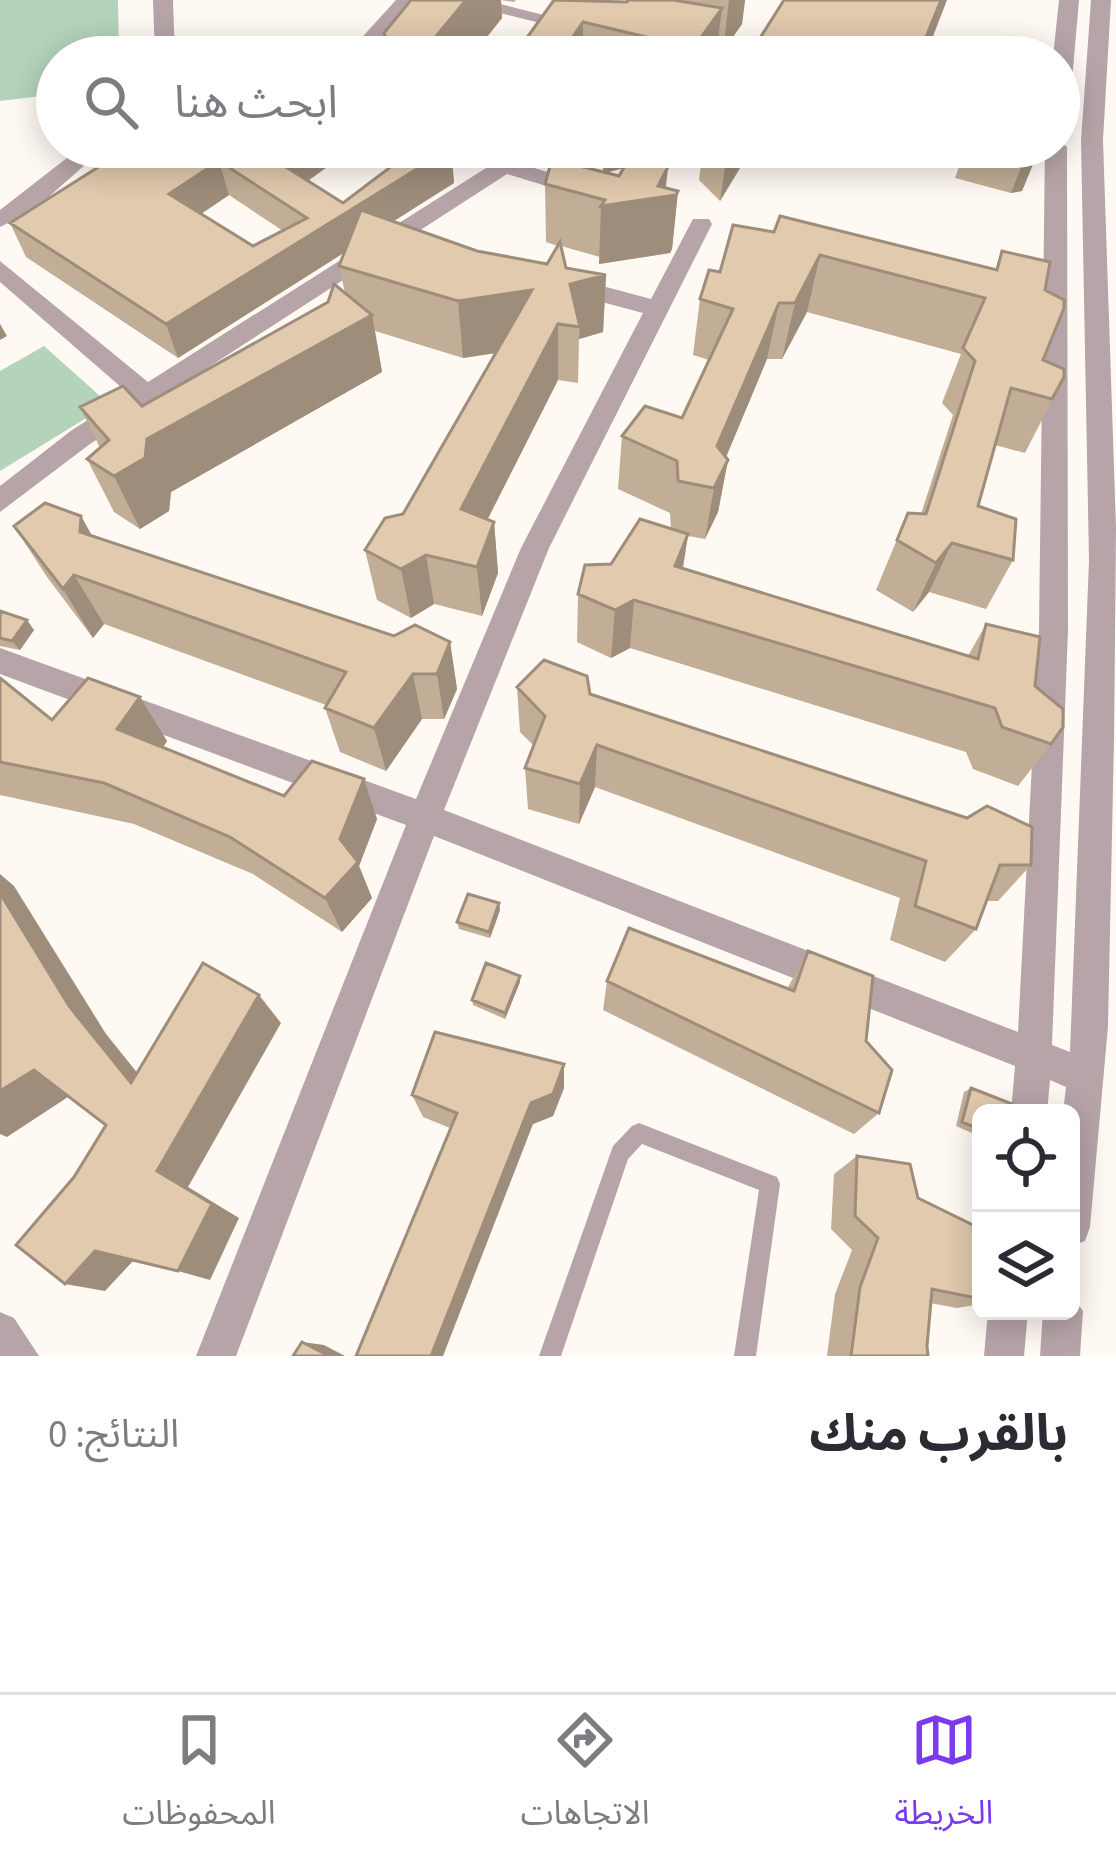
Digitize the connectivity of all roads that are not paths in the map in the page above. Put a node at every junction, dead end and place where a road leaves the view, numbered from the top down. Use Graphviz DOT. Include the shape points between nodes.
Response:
graph roads {
  1 [pos="163,0"];
  2 [pos="407,0"];
  3 [pos="457,0"];
  4 [pos="1069,0"];
  5 [pos="1101,0"];
  6 [pos="602,31"];
  7 [pos="167,36"];
  8 [pos="374,36"];
  9 [pos="1066,36"];
  10 [pos="1104,142"];
  11 [pos="67,168"];
  12 [pos="501,168"];
  13 [pos="1054,168"];
  14 [pos="612,199"];
  15 [pos="0,220"];
  16 [pos="701,223"];
  17 [pos="391,238"];
  18 [pos="436,250"];
  19 [pos="0,269"];
  20 [pos="547,280"];
  21 [pos="658,309"];
  22 [pos="1043,310"];
  23 [pos="1099,324"];
  24 [pos="147,395"];
  25 [pos="0,501"];
  26 [pos="0,661"];
  27 [pos="424,817"];
  28 [pos="1034,1053"];
  29 [pos="1084,1076"];
  30 [pos="1030,1104"];
  31 [pos="1072,1212"];
  32 [pos="1007,1320"];
  33 [pos="1063,1320"];
  34 [pos="0,1332"];
  35 [pos="19,1356"];
  36 [pos="216,1356"];
  37 [pos="550,1356"];
  38 [pos="745,1356"];
  39 [pos="1004,1356"];
  40 [pos="1060,1356"];
  1 -- 7 [label="street"];
  2 -- 8 [label="street"];
  3 -- 6 [label="street" via="582,20"];
  4 -- 9 [label="street"];
  5 -- 10 [label="street"];
  10 -- 23 [label="street"];
  11 -- 15 [label="street"];
  12 -- 14 [label="street"];
  12 -- 17 [label="street"];
  13 -- 22 [label="street"];
  16 -- 21 [label="street"];
  17 -- 18 [label="street"];
  17 -- 24 [label="street"];
  19 -- 24 [label="street"];
  20 -- 21 [label="street"];
  21 -- 27 [label="street" via="536,548"];
  22 -- 23 [label="street"];
  22 -- 28 [label="street" via="1058,386"];
  23 -- 29 [label="street" via="1103,560"];
  24 -- 25 [label="street"];
  26 -- 27 [label="street"];
  27 -- 28 [label="street"];
  27 -- 36 [label="street"];
  28 -- 29 [label="street"];
  28 -- 30 [label="street"];
  29 -- 31 [label="street"];
  32 -- 39 [label="street"];
  33 -- 40 [label="street"];
  34 -- 35 [label="street"];
  37 -- 38 [label="lane" via="620,1153 638,1133 770,1184"];
}
